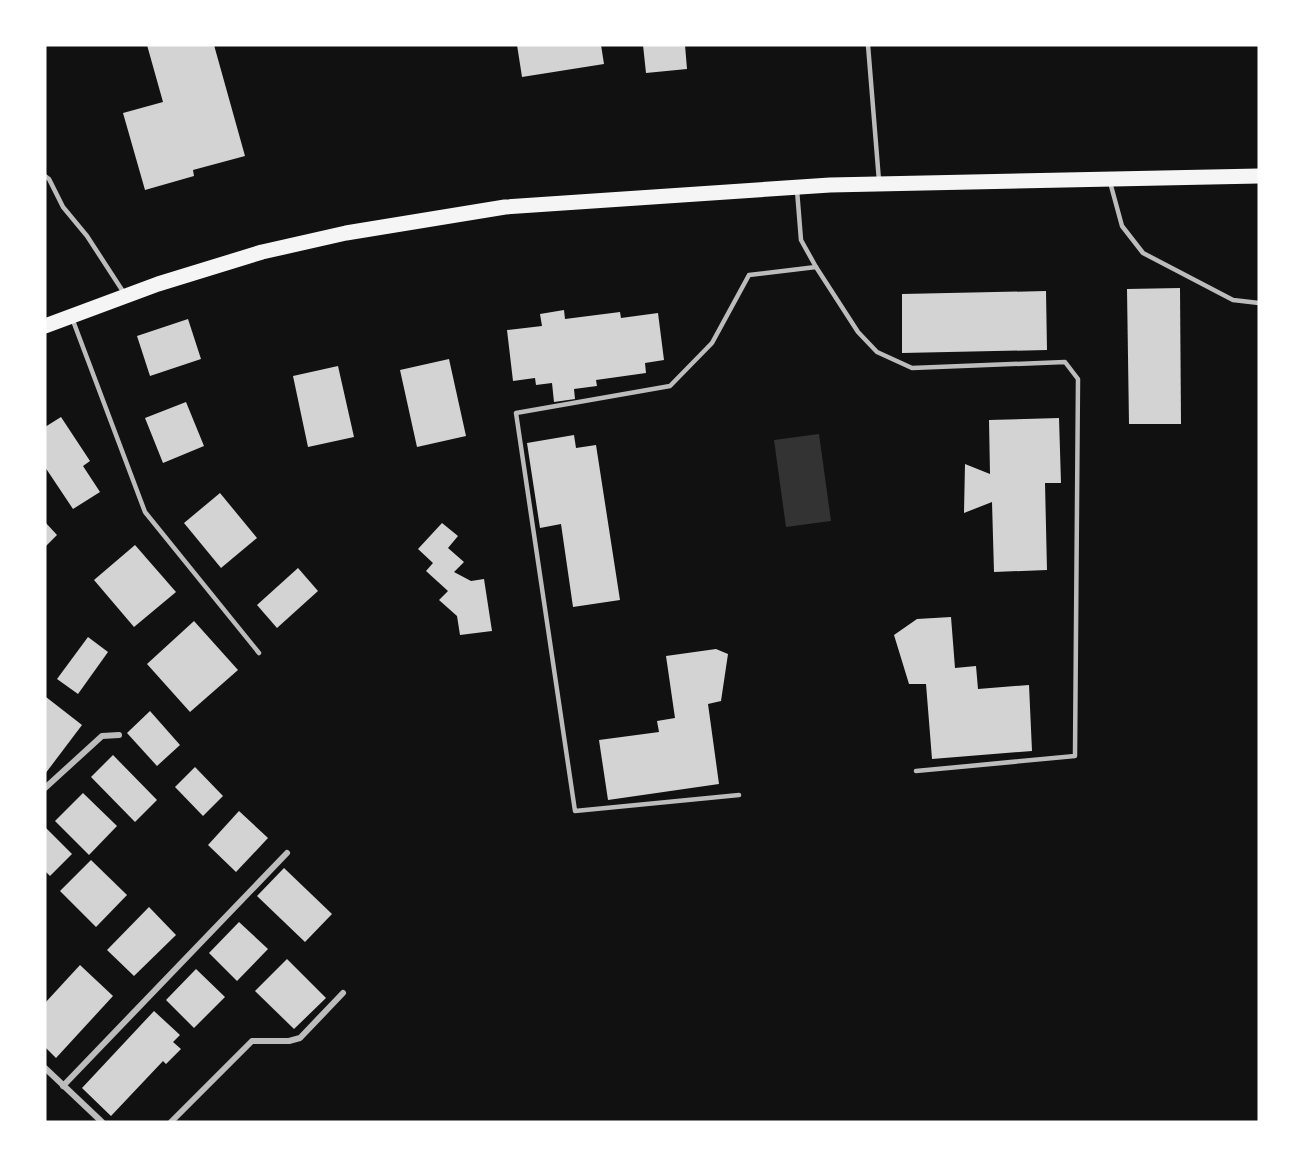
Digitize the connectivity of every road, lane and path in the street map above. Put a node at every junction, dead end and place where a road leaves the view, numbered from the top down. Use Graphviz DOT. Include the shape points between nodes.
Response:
graph roads {
  1 [pos="868,45"];
  2 [pos="45,176"];
  3 [pos="1259,176"];
  4 [pos="1110,179"];
  5 [pos="879,184"];
  6 [pos="797,187"];
  7 [pos="816,267"];
  8 [pos="126,295"];
  9 [pos="1259,303"];
  10 [pos="71,316"];
  11 [pos="45,326"];
  12 [pos="259,653"];
  13 [pos="119,735"];
  14 [pos="916,771"];
  15 [pos="45,788"];
  16 [pos="739,795"];
  17 [pos="287,853"];
  18 [pos="343,993"];
  19 [pos="45,1068"];
  20 [pos="63,1086"];
  21 [pos="102,1122"];
  22 [pos="171,1122"];
  1 -- 5 [label="lane"];
  2 -- 8 [label="lane"];
  3 -- 4 [label="main road"];
  4 -- 5 [label="main road"];
  4 -- 9 [label="lane" via="1122,226 1143,253 1233,300"];
  5 -- 6 [label="main road"];
  6 -- 7 [label="lane" via="801,240"];
  6 -- 8 [label="main road" via="505,207 430,218 274,249"];
  7 -- 14 [label="lane" via="858,332 877,352 912,368 1065,362 1078,379 1075,756"];
  7 -- 16 [label="lane" via="749,275 712,343 670,386 516,413 575,811"];
  8 -- 10 [label="main road"];
  10 -- 11 [label="main road"];
  10 -- 12 [label="lane" via="145,512"];
  13 -- 15 [label="street" via="102,736"];
  17 -- 20 [label="street"];
  18 -- 22 [label="street" via="300,1038 252,1041"];
  19 -- 20 [label="street"];
  20 -- 21 [label="street"];
}
